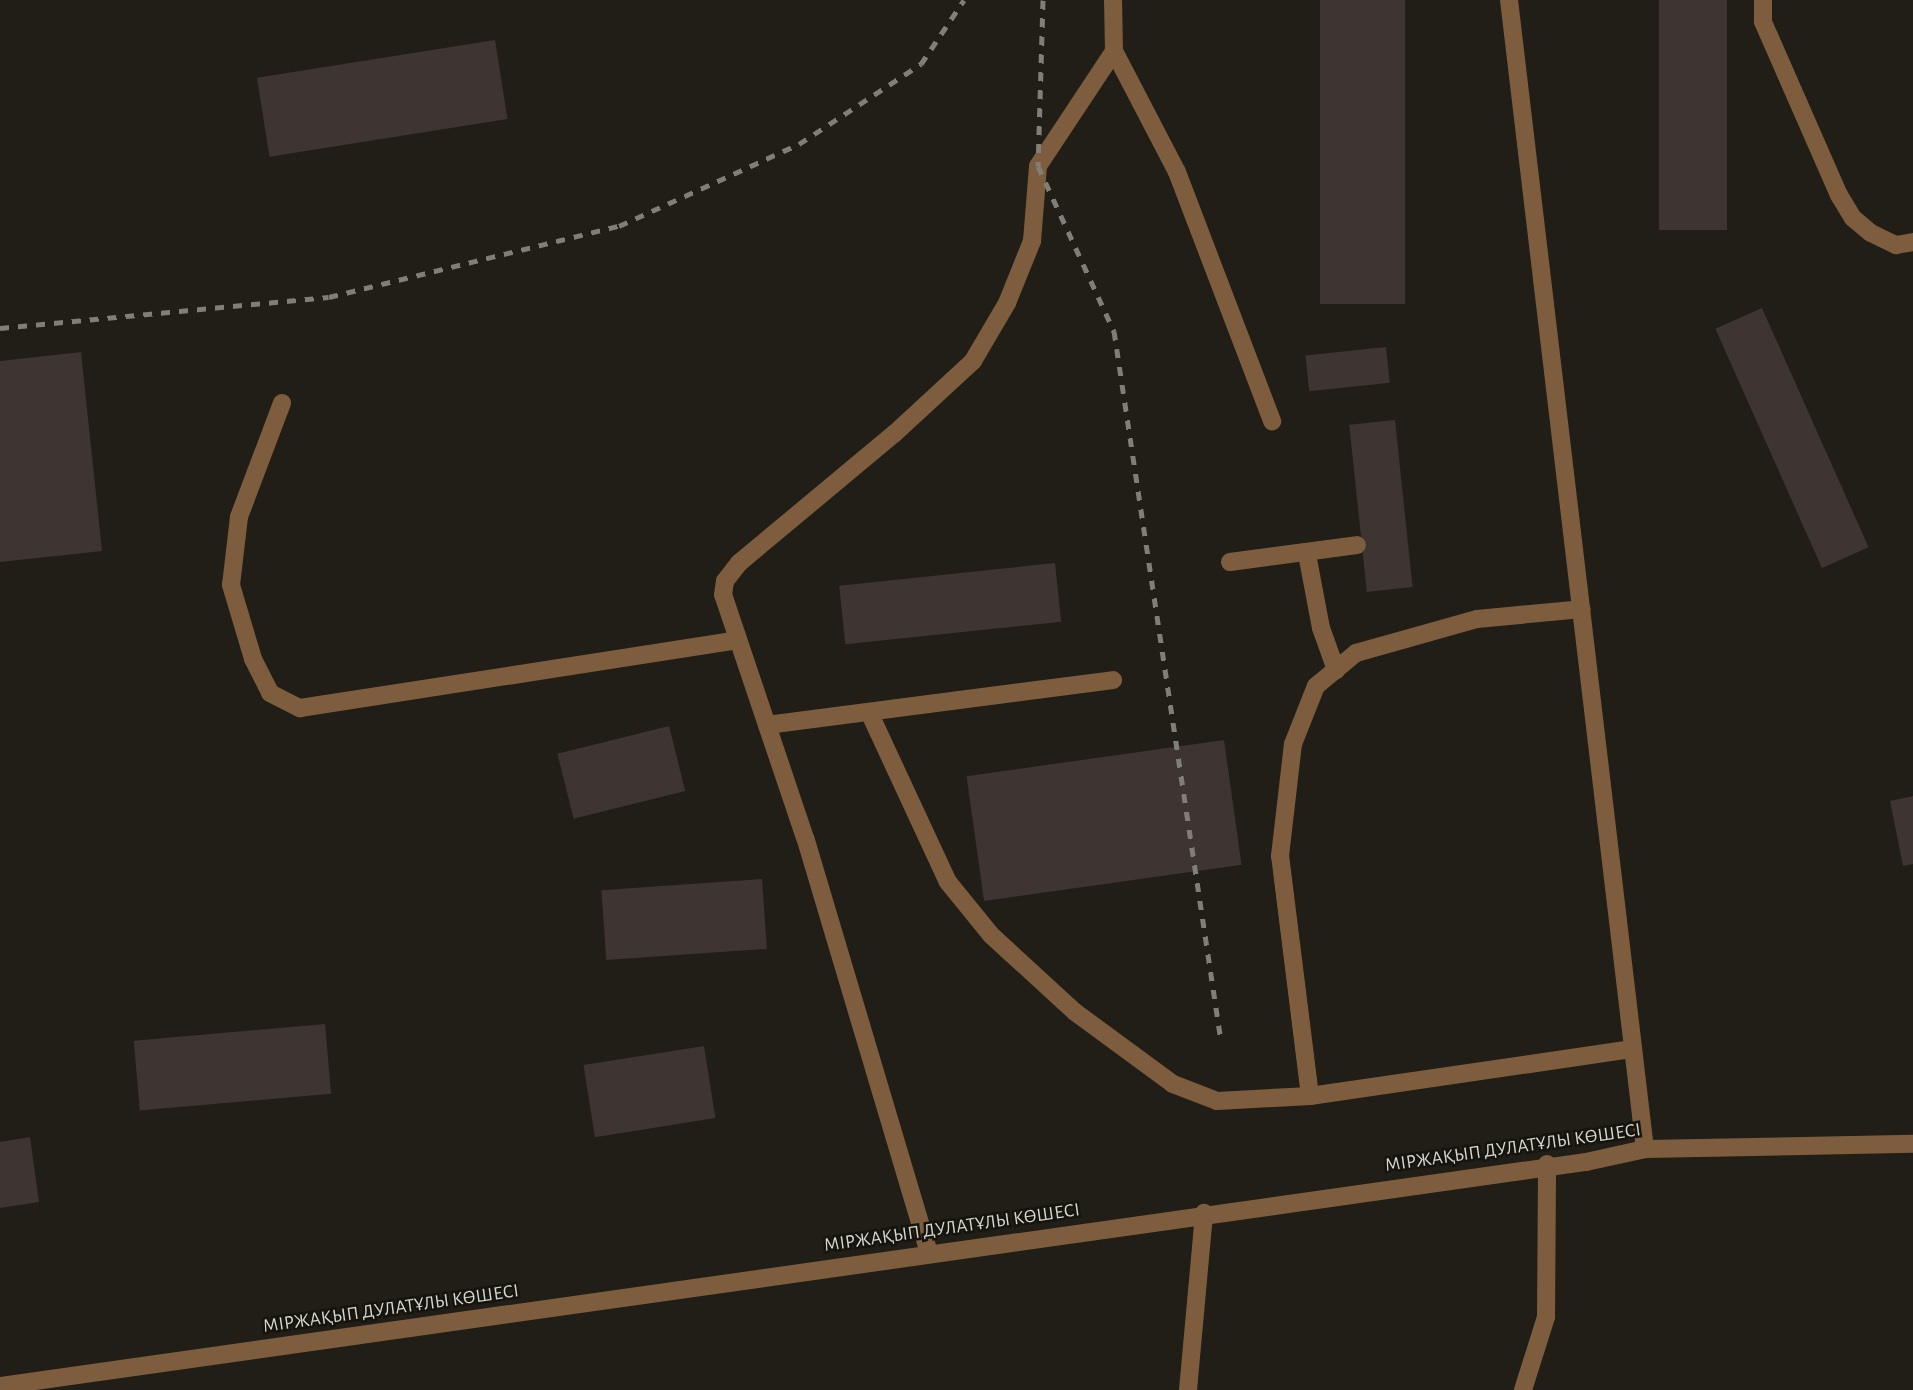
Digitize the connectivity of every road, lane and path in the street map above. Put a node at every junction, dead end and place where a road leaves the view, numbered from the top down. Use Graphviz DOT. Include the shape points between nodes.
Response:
graph roads {
  1 [pos="1113,0"];
  2 [pos="1509,0"];
  3 [pos="1763,0"];
  4 [pos="1114,51"];
  5 [pos="1913,242"];
  6 [pos="282,403"];
  7 [pos="1272,421"];
  8 [pos="1357,545"];
  9 [pos="1307,554"];
  10 [pos="1230,562"];
  11 [pos="1582,609"];
  12 [pos="738,640"];
  13 [pos="1336,670"];
  14 [pos="1113,680"];
  15 [pos="869,712"];
  16 [pos="767,725"];
  17 [pos="1633,1049"];
  18 [pos="1310,1096"];
  19 [pos="1913,1144"];
  20 [pos="1645,1149"];
  21 [pos="1547,1164"];
  22 [pos="1204,1213"];
  23 [pos="929,1253"];
  24 [pos="0,1386"];
  25 [pos="1188,1390"];
  26 [pos="1523,1390"];
  1 -- 4 [label="street"];
  2 -- 11 [label="street"];
  3 -- 5 [label="street" via="1763,22 1853,218 1896,245"];
  4 -- 7 [label="street" via="1177,172"];
  4 -- 12 [label="street" via="1038,166 1032,241 1007,303 973,361 894,434 739,563 725,581 723,595"];
  6 -- 12 [label="street" via="239,517 230,586 253,659 270,693 300,708"];
  8 -- 9 [label="street"];
  9 -- 10 [label="street"];
  9 -- 13 [label="street" via="1321,628"];
  11 -- 13 [label="street" via="1477,619 1356,653"];
  11 -- 17 [label="street"];
  12 -- 16 [label="street"];
  13 -- 18 [label="street" via="1316,686 1293,744 1280,856"];
  14 -- 15 [label="street"];
  15 -- 16 [label="street"];
  15 -- 18 [label="street" via="948,882 991,935 1075,1012 1173,1084 1217,1101"];
  16 -- 23 [label="street"];
  17 -- 18 [label="street"];
  17 -- 20 [label="street"];
  19 -- 20 [label="street, МІРЖАҚЫП ДУЛАТҰЛЫ КӨШЕСІ"];
  20 -- 21 [label="street, МІРЖАҚЫП ДУЛАТҰЛЫ КӨШЕСІ" via="1586,1162"];
  21 -- 22 [label="street, МІРЖАҚЫП ДУЛАТҰЛЫ КӨШЕСІ"];
  21 -- 26 [label="street" via="1546,1317"];
  22 -- 23 [label="street, МІРЖАҚЫП ДУЛАТҰЛЫ КӨШЕСІ"];
  22 -- 25 [label="street"];
  23 -- 24 [label="street, МІРЖАҚЫП ДУЛАТҰЛЫ КӨШЕСІ"];
}
